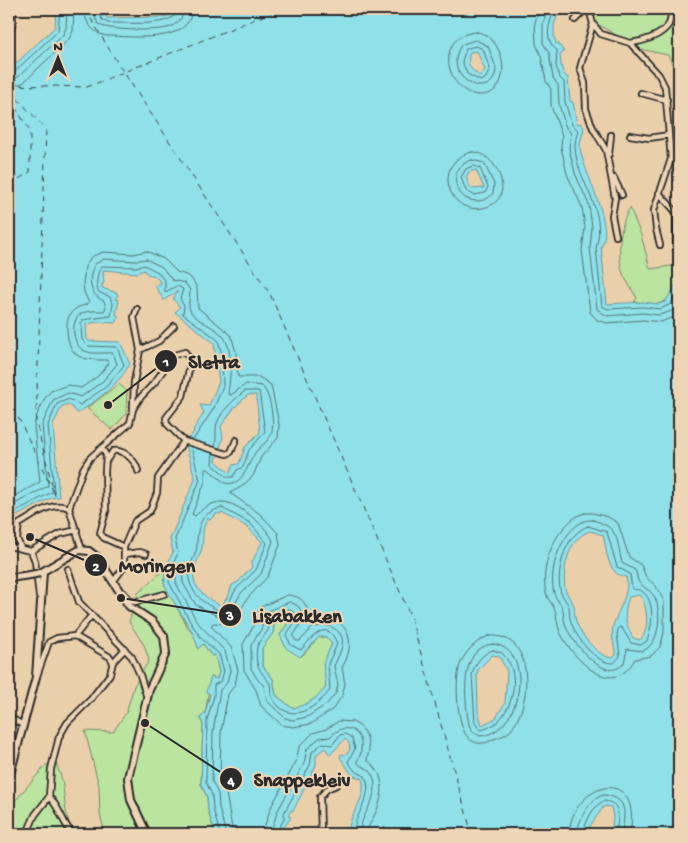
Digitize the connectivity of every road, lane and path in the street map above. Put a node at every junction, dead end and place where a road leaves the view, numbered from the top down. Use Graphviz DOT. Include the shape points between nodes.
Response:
graph roads {
  1 [pos="582,9"];
  2 [pos="589,9"];
  3 [pos="672,9"];
  4 [pos="13,11"];
  5 [pos="575,20"];
  6 [pos="593,24"];
  7 [pos="9,32"];
  8 [pos="630,43"];
  9 [pos="641,93"];
  10 [pos="667,100"];
  11 [pos="611,135"];
  12 [pos="630,135"];
  13 [pos="669,135"];
  14 [pos="608,159"];
  15 [pos="659,193"];
  16 [pos="622,195"];
  17 [pos="616,236"];
  18 [pos="660,245"];
  19 [pos="676,249"];
  20 [pos="137,309"];
  21 [pos="174,326"];
  22 [pos="140,350"];
  23 [pos="134,409"];
  24 [pos="236,440"];
  25 [pos="184,441"];
  26 [pos="102,448"];
  27 [pos="105,462"];
  28 [pos="138,471"];
  29 [pos="68,508"];
  30 [pos="77,530"];
  31 [pos="9,546"];
  32 [pos="124,547"];
  33 [pos="21,548"];
  34 [pos="82,550"];
  35 [pos="31,551"];
  36 [pos="125,554"];
  37 [pos="146,554"];
  38 [pos="68,569"];
  39 [pos="42,573"];
  40 [pos="9,578"];
  41 [pos="114,581"];
  42 [pos="164,594"];
  43 [pos="39,610"];
  44 [pos="91,616"];
  45 [pos="75,636"];
  46 [pos="125,649"];
  47 [pos="113,662"];
  48 [pos="36,677"];
  49 [pos="147,698"];
  50 [pos="9,717"];
  51 [pos="23,725"];
  52 [pos="9,778"];
  53 [pos="336,784"];
  54 [pos="49,797"];
  55 [pos="28,830"];
  56 [pos="73,834"];
  57 [pos="148,834"];
  58 [pos="321,834"];
  1 -- 5 [label="street"];
  2 -- 6 [label="street"];
  3 -- 8 [label="street" via="670,21 663,31"];
  4 -- 7 [label="street"];
  6 -- 8 [label="street" via="598,32"];
  6 -- 14 [label="street" via="580,68 585,83 586,109"];
  8 -- 10 [label="street" via="663,81"];
  9 -- 10 [label="street"];
  10 -- 13 [label="street"];
  11 -- 14 [label="street"];
  12 -- 13 [label="street" via="649,138"];
  13 -- 15 [label="street" via="670,163"];
  14 -- 16 [label="street"];
  14 -- 17 [label="street" via="615,198 612,216"];
  15 -- 18 [label="street" via="654,210"];
  15 -- 19 [label="street" via="676,212"];
  20 -- 22 [label="street" via="134,317"];
  21 -- 22 [label="street" via="159,341"];
  22 -- 23 [label="street" via="135,374"];
  23 -- 25 [label="street" via="174,355 185,352 192,361 185,391 166,418 167,424"];
  23 -- 26 [label="street" via="130,423"];
  24 -- 25 [label="street" via="231,452 219,453"];
  25 -- 32 [label="street" via="158,478 150,511 135,521"];
  26 -- 27 [label="street"];
  26 -- 29 [label="street" via="83,468"];
  27 -- 28 [label="street" via="116,450 133,460"];
  27 -- 32 [label="street" via="106,510 100,533"];
  29 -- 30 [label="street"];
  29 -- 33 [label="street" via="61,504 52,506 19,524 17,539"];
  30 -- 34 [label="street"];
  30 -- 35 [label="street" via="60,534"];
  31 -- 33 [label="street"];
  32 -- 36 [label="street"];
  33 -- 35 [label="street"];
  34 -- 39 [label="main road"];
  34 -- 41 [label="main road" via="94,555"];
  35 -- 43 [label="street" via="38,577"];
  36 -- 37 [label="street"];
  36 -- 41 [label="street" via="124,567"];
  38 -- 44 [label="street" via="76,596"];
  39 -- 40 [label="main road, bridge"];
  39 -- 43 [label="main road"];
  41 -- 42 [label="street" via="131,601"];
  41 -- 49 [label="main road" via="129,606 152,621 165,640 167,650"];
  43 -- 48 [label="main road"];
  44 -- 45 [label="street"];
  44 -- 46 [label="street"];
  45 -- 47 [label="street"];
  45 -- 48 [label="street" via="51,639"];
  46 -- 47 [label="street"];
  46 -- 49 [label="street" via="136,664"];
  47 -- 54 [label="street" via="104,683 67,723 59,737 51,769"];
  48 -- 51 [label="main road"];
  49 -- 57 [label="main road" via="128,786"];
  50 -- 51 [label="street"];
  51 -- 52 [label="main road"];
  53 -- 58 [label="street" via="320,797"];
  54 -- 55 [label="street"];
  54 -- 56 [label="street"];
}
